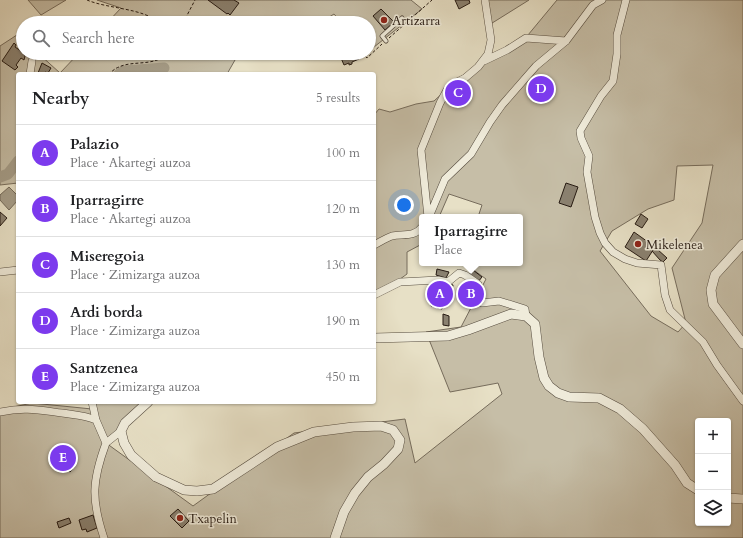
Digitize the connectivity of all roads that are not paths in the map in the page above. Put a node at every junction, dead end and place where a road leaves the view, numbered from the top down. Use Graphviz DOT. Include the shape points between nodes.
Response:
graph roads {
  1 [pos="485,0"];
  2 [pos="602,0"];
  3 [pos="626,0"];
  4 [pos="402,18"];
  5 [pos="386,41"];
  6 [pos="566,41"];
  7 [pos="32,61"];
  8 [pos="482,62"];
  9 [pos="30,72"];
  10 [pos="428,214"];
  11 [pos="429,214"];
  12 [pos="419,232"];
  13 [pos="376,244"];
  14 [pos="743,244"];
  15 [pos="16,270"];
  16 [pos="0,272"];
  17 [pos="376,294"];
  18 [pos="526,316"];
  19 [pos="376,338"];
  20 [pos="743,344"];
  21 [pos="743,401"];
  22 [pos="92,404"];
  23 [pos="146,404"];
  24 [pos="0,412"];
  25 [pos="96,420"];
  26 [pos="121,431"];
  27 [pos="106,443"];
  28 [pos="695,488"];
  29 [pos="731,498"];
  30 [pos="743,499"];
  31 [pos="104,538"];
  32 [pos="335,538"];
  1 -- 8 [label="street" via="491,40 488,54"];
  2 -- 6 [label="street" via="593,5"];
  3 -- 21 [label="street" via="618,35 613,81 580,131 589,156 587,172 595,217 605,243 613,252 637,263 661,265 670,310 703,342 716,365"];
  4 -- 5 [label="lane" via="382,36"];
  6 -- 8 [label="street" via="526,38"];
  6 -- 11 [label="street" via="536,66 502,105 471,154 446,179"];
  7 -- 9 [label="street"];
  8 -- 10 [label="street" via="447,90 421,150"];
  12 -- 13 [label="street" via="391,236"];
  14 -- 20 [label="street" via="715,275 711,290 713,304"];
  15 -- 16 [label="street"];
  17 -- 18 [label="street" via="400,282 448,282 459,274 478,284 476,301 499,301 525,309"];
  18 -- 19 [label="street" via="511,314 448,336"];
  18 -- 28 [label="street" via="535,324 539,357 544,378 549,386 569,397 599,398 620,410 643,429"];
  22 -- 25 [label="street"];
  23 -- 26 [label="street" via="125,423"];
  24 -- 25 [label="street" via="35,409 85,415"];
  25 -- 27 [label="street"];
  26 -- 27 [label="street"];
  26 -- 32 [label="street" via="131,455 156,477 184,490 197,491 213,489 277,447 314,432 381,426 393,430 400,440 398,449 355,493 344,512"];
  27 -- 31 [label="street" via="95,478 94,498"];
  29 -- 30 [label="street"];
}
